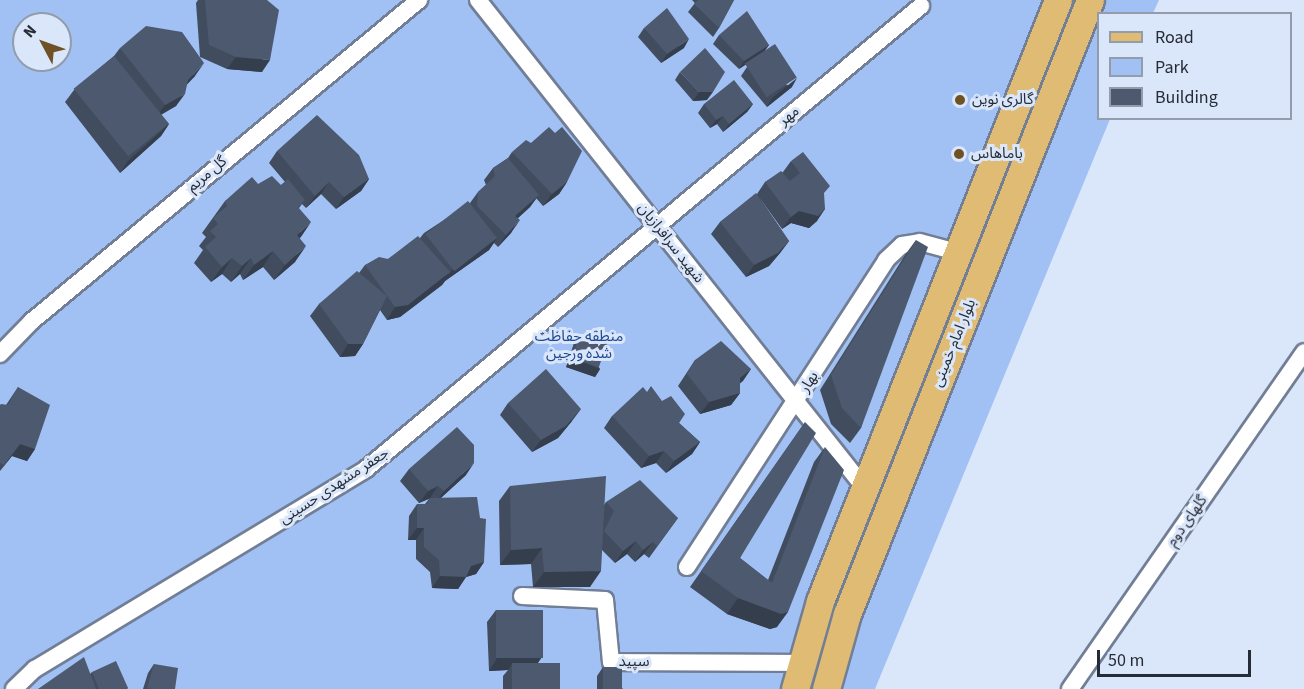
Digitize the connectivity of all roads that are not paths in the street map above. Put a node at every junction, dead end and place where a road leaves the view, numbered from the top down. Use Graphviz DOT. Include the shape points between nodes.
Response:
graph roads {
  1 [pos="419,0"];
  2 [pos="478,0"];
  3 [pos="1058,0"];
  4 [pos="1090,0"];
  5 [pos="921,6"];
  6 [pos="658,226"];
  7 [pos="957,252"];
  8 [pos="1304,352"];
  9 [pos="0,354"];
  10 [pos="796,402"];
  11 [pos="863,486"];
  12 [pos="687,567"];
  13 [pos="522,596"];
  14 [pos="802,663"];
  15 [pos="14,689"];
  16 [pos="795,689"];
  17 [pos="826,689"];
  18 [pos="1070,689"];
  1 -- 9 [label="street, گل مریم" via="41,314"];
  2 -- 6 [label="street, شهید سرافرازیان"];
  3 -- 7 [label="main road, بلوار امام خمینی"];
  4 -- 17 [label="main road, بلوار امام خمینی" via="847,614"];
  5 -- 6 [label="street, مهر"];
  6 -- 10 [label="street, شهید سرافرازیان"];
  6 -- 15 [label="street, جعفر مشهدی حسینی" via="366,469 35,669"];
  7 -- 10 [label="street, بهار" via="920,242 902,245 886,260"];
  7 -- 11 [label="main road, بلوار امام خمینی"];
  8 -- 18 [label="street, گلهای دوم"];
  10 -- 11 [label="street, شهید سرافرازیان"];
  10 -- 12 [label="street, بهار"];
  11 -- 14 [label="main road, بلوار امام خمینی"];
  13 -- 14 [label="street, سپید" via="605,600 610,662"];
  14 -- 16 [label="main road, بلوار امام خمینی"];
}
